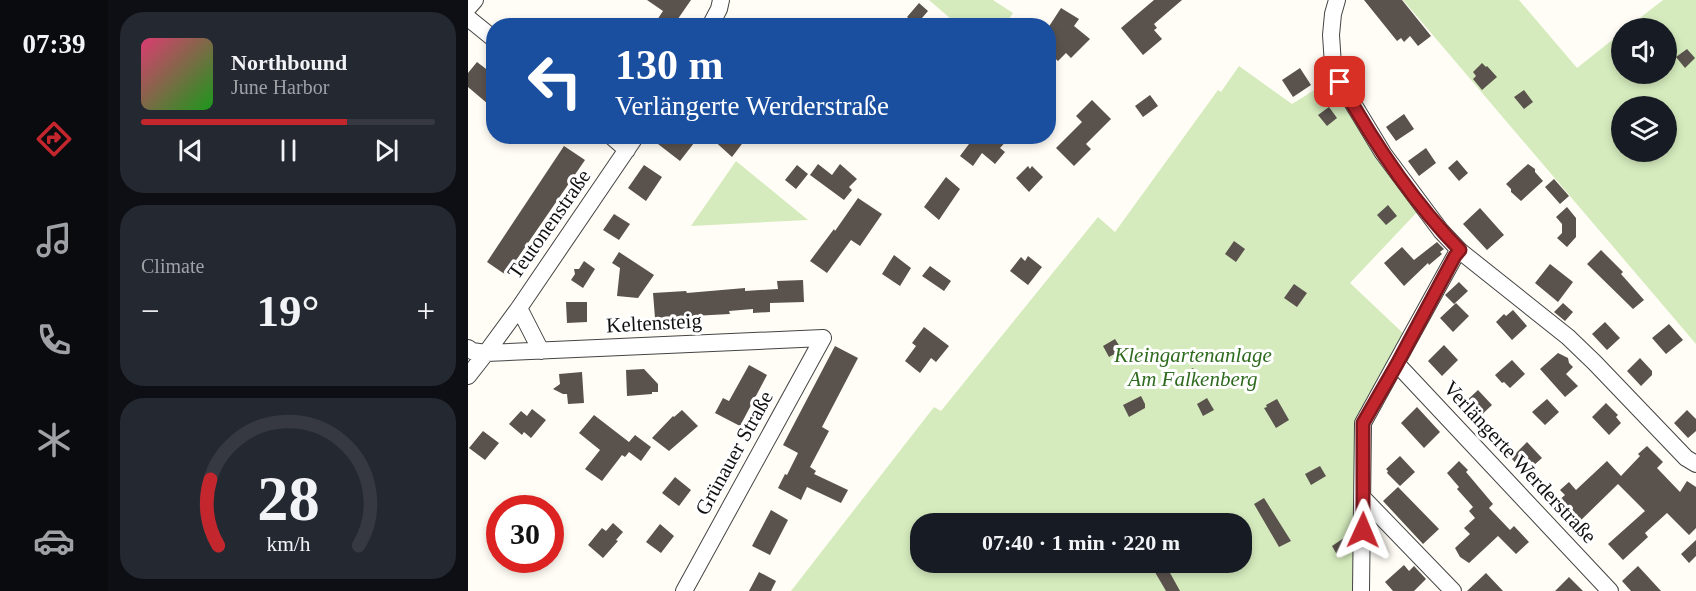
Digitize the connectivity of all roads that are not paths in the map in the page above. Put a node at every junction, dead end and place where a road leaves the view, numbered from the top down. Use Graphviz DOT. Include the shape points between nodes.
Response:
graph roads {
  1 [pos="475,0"];
  2 [pos="721,0"];
  3 [pos="1337,0"];
  4 [pos="468,8"];
  5 [pos="468,18"];
  6 [pos="714,18"];
  7 [pos="486,33"];
  8 [pos="631,144"];
  9 [pos="1460,250"];
  10 [pos="519,308"];
  11 [pos="823,338"];
  12 [pos="468,348"];
  13 [pos="541,351"];
  14 [pos="486,354"];
  15 [pos="1397,364"];
  16 [pos="468,376"];
  17 [pos="1696,464"];
  18 [pos="1363,498"];
  19 [pos="684,591"];
  20 [pos="1361,591"];
  21 [pos="1453,591"];
  22 [pos="1610,591"];
  1 -- 4 [label="street"];
  2 -- 6 [label="street"];
  3 -- 9 [label="street" via="1331,35 1333,65 1340,82 1383,153 1441,231"];
  5 -- 7 [label="street"];
  8 -- 10 [label="street, Teutonenstraße"];
  9 -- 15 [label="street"];
  9 -- 17 [label="street" via="1568,337"];
  10 -- 13 [label="street, Teutonenstraße"];
  10 -- 14 [label="street, Teutonenstraße"];
  11 -- 13 [label="street, Keltensteig"];
  11 -- 19 [label="street, Grünauer Straße"];
  12 -- 14 [label="street"];
  13 -- 14 [label="street, Keltensteig"];
  14 -- 16 [label="street, Teutonenstraße"];
  15 -- 18 [label="street" via="1363,423"];
  15 -- 22 [label="street, Verlängerte Werderstraße"];
  18 -- 20 [label="street"];
  18 -- 21 [label="street"];
}
